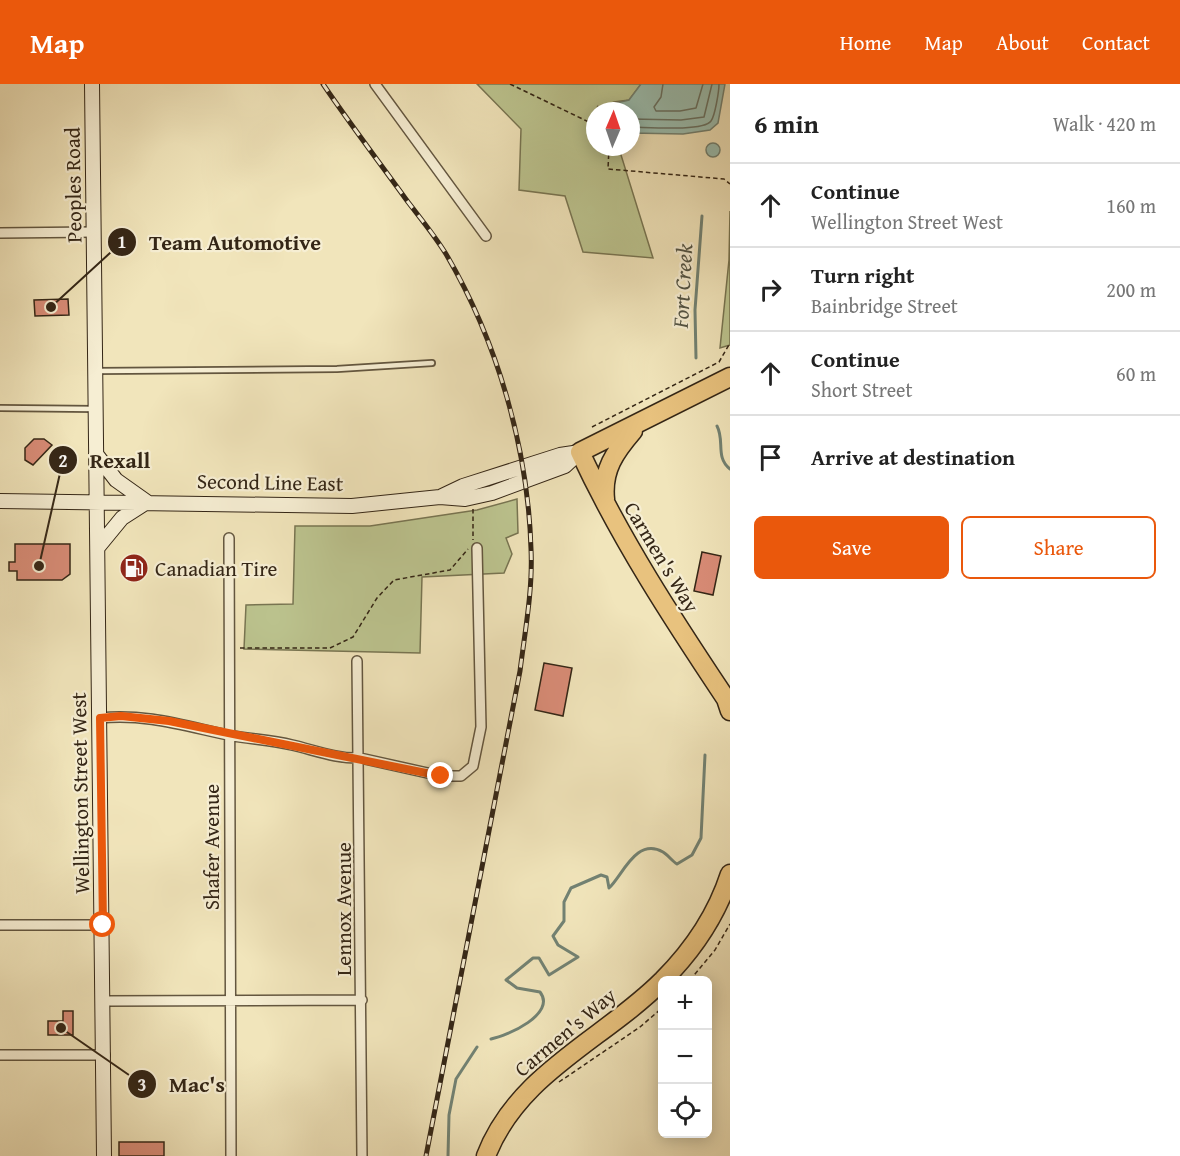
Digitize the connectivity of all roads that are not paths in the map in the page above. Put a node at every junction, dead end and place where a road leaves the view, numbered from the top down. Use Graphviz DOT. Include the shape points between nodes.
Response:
graph roads {
  1 [pos="93,84"];
  2 [pos="375,84"];
  3 [pos="95,232"];
  4 [pos="0,233"];
  5 [pos="486,236"];
  6 [pos="432,363"];
  7 [pos="94,371"];
  8 [pos="730,377"];
  9 [pos="0,408"];
  10 [pos="95,409"];
  11 [pos="638,425"];
  12 [pos="95,452"];
  13 [pos="580,452"];
  14 [pos="0,501"];
  15 [pos="98,501"];
  16 [pos="147,502"];
  17 [pos="606,508"];
  18 [pos="229,538"];
  19 [pos="99,546"];
  20 [pos="477,548"];
  21 [pos="357,661"];
  22 [pos="729,702"];
  23 [pos="100,718"];
  24 [pos="229,735"];
  25 [pos="360,758"];
  26 [pos="730,873"];
  27 [pos="0,925"];
  28 [pos="103,925"];
  29 [pos="667,976"];
  30 [pos="658,985"];
  31 [pos="362,1000"];
  32 [pos="104,1001"];
  33 [pos="230,1001"];
  34 [pos="0,1055"];
  35 [pos="105,1055"];
  36 [pos="104,1156"];
  37 [pos="231,1156"];
  38 [pos="362,1156"];
  39 [pos="486,1156"];
  1 -- 3 [label="main road, Peoples Road"];
  2 -- 5 [label="street"];
  3 -- 4 [label="street"];
  3 -- 7 [label="main road, Peoples Road"];
  6 -- 7 [label="lane" via="337,369"];
  7 -- 10 [label="main road, Peoples Road"];
  8 -- 11 [label="highway, Second Line East"];
  9 -- 10 [label="lane"];
  10 -- 12 [label="main road, Peoples Road"];
  11 -- 13 [label="highway, Second Line East"];
  11 -- 17 [label="highway" via="609,464 604,489"];
  12 -- 15 [label="main road, Peoples Road"];
  12 -- 16 [label="main road" via="116,480"];
  13 -- 16 [label="main road, Second Line East" via="462,486 440,497 352,506"];
  13 -- 17 [label="highway, Carmen's Way"];
  14 -- 15 [label="main road, Second Line East"];
  15 -- 16 [label="main road, Second Line East"];
  15 -- 19 [label="main road, Wellington Street West"];
  16 -- 19 [label="main road" via="122,518"];
  17 -- 22 [label="highway, Carmen's Way" via="652,587"];
  18 -- 24 [label="street, Shafer Avenue"];
  19 -- 23 [label="main road, Wellington Street West"];
  20 -- 25 [label="street" via="481,727 473,766 461,776 441,776"];
  21 -- 25 [label="street, Lennox Avenue"];
  23 -- 24 [label="street" via="169,721"];
  23 -- 28 [label="main road, Wellington Street West"];
  24 -- 25 [label="street" via="290,744 348,759"];
  24 -- 33 [label="street, Shafer Avenue"];
  25 -- 31 [label="street, Lennox Avenue"];
  26 -- 29 [label="highway, Carmen's Way" via="698,939"];
  27 -- 28 [label="street"];
  28 -- 32 [label="main road, Wellington Street West"];
  30 -- 39 [label="highway, Carmen's Way" via="533,1084 506,1118"];
  31 -- 33 [label="street"];
  31 -- 38 [label="street, Lennox Avenue"];
  32 -- 33 [label="street"];
  32 -- 35 [label="main road, Wellington Street West"];
  33 -- 37 [label="street, Shafer Avenue"];
  34 -- 35 [label="street"];
  35 -- 36 [label="main road, Wellington Street West"];
}
